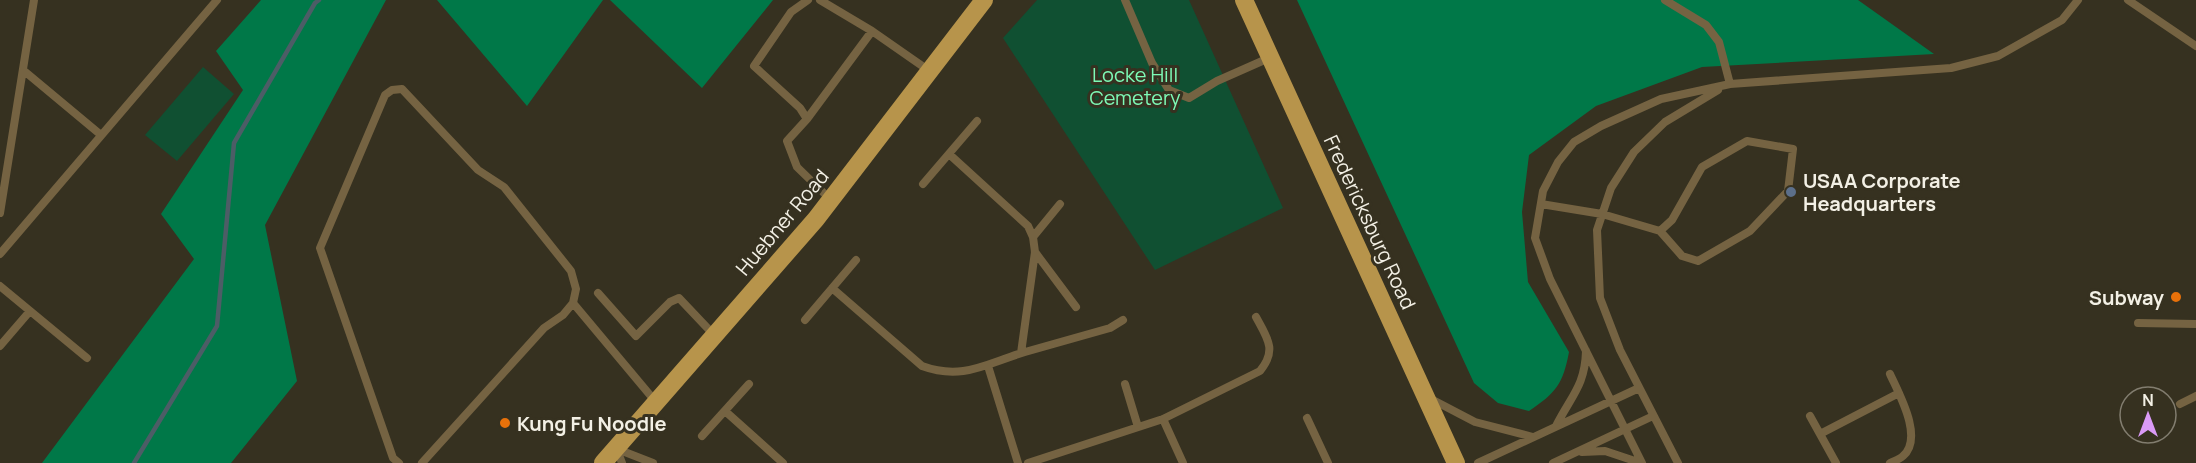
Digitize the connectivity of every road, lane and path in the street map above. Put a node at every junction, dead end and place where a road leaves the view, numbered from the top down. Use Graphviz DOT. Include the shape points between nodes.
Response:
graph roads {
  1 [pos="34,0"];
  2 [pos="217,0"];
  3 [pos="808,0"];
  4 [pos="820,0"];
  5 [pos="1125,0"];
  6 [pos="1244,0"];
  7 [pos="1665,0"];
  8 [pos="2078,0"];
  9 [pos="2128,0"];
  10 [pos="982,1"];
  11 [pos="873,31"];
  12 [pos="2196,46"];
  13 [pos="1270,58"];
  14 [pos="23,70"];
  15 [pos="930,71"];
  16 [pos="1730,84"];
  17 [pos="807,118"];
  18 [pos="977,121"];
  19 [pos="102,135"];
  20 [pos="949,154"];
  21 [pos="923,184"];
  22 [pos="2,186"];
  23 [pos="831,200"];
  24 [pos="1060,204"];
  25 [pos="1541,204"];
  26 [pos="0,213"];
  27 [pos="1602,214"];
  28 [pos="1660,231"];
  29 [pos="1034,237"];
  30 [pos="1035,252"];
  31 [pos="0,254"];
  32 [pos="856,260"];
  33 [pos="0,286"];
  34 [pos="832,288"];
  35 [pos="598,293"];
  36 [pos="573,303"];
  37 [pos="1076,307"];
  38 [pos="30,311"];
  39 [pos="1256,317"];
  40 [pos="805,320"];
  41 [pos="1123,320"];
  42 [pos="2138,323"];
  43 [pos="2196,324"];
  44 [pos="715,336"];
  45 [pos="0,346"];
  46 [pos="1586,350"];
  47 [pos="1021,353"];
  48 [pos="87,358"];
  49 [pos="988,366"];
  50 [pos="1890,374"];
  51 [pos="749,384"];
  52 [pos="1125,384"];
  53 [pos="1639,388"];
  54 [pos="1899,393"];
  55 [pos="1425,396"];
  56 [pos="2196,396"];
  57 [pos="1611,401"];
  58 [pos="656,403"];
  59 [pos="2180,404"];
  60 [pos="725,411"];
  61 [pos="1653,416"];
  62 [pos="1810,416"];
  63 [pos="1307,418"];
  64 [pos="1163,419"];
  65 [pos="1556,426"];
  66 [pos="1138,427"];
  67 [pos="1625,428"];
  68 [pos="1820,434"];
  69 [pos="702,436"];
  70 [pos="1533,437"];
  71 [pos="1577,452"];
  72 [pos="619,456"];
  73 [pos="1327,461"];
  74 [pos="399,463"];
  75 [pos="422,463"];
  76 [pos="603,463"];
  77 [pos="653,463"];
  78 [pos="783,463"];
  79 [pos="1018,463"];
  80 [pos="1028,463"];
  81 [pos="1184,463"];
  82 [pos="1316,463"];
  83 [pos="1456,463"];
  84 [pos="1478,463"];
  85 [pos="1554,463"];
  86 [pos="1642,463"];
  87 [pos="1677,463"];
  88 [pos="1836,463"];
  89 [pos="1890,463"];
  1 -- 14 [label="lane"];
  2 -- 19 [label="lane"];
  3 -- 17 [label="lane" via="791,12 754,66"];
  4 -- 11 [label="lane"];
  5 -- 13 [label="lane" via="1152,63 1169,90 1189,98"];
  6 -- 13 [label="main road, Fredericksburg Road"];
  7 -- 16 [label="lane" via="1706,25 1719,42"];
  8 -- 16 [label="lane" via="2062,20 1998,56 1951,68"];
  9 -- 12 [label="lane"];
  10 -- 15 [label="main road, Huebner Road"];
  11 -- 15 [label="lane"];
  11 -- 17 [label="lane"];
  13 -- 55 [label="main road, Fredericksburg Road"];
  14 -- 19 [label="lane"];
  14 -- 22 [label="lane"];
  15 -- 23 [label="main road, Huebner Road"];
  16 -- 25 [label="lane" via="1661,99 1574,142 1558,162 1543,191"];
  16 -- 27 [label="lane" via="1665,122 1634,152 1611,188"];
  17 -- 23 [label="lane" via="787,141 797,167"];
  18 -- 20 [label="lane"];
  19 -- 31 [label="lane"];
  20 -- 21 [label="lane"];
  20 -- 29 [label="lane" via="1028,226"];
  22 -- 26 [label="lane"];
  23 -- 44 [label="main road, Huebner Road"];
  24 -- 29 [label="lane"];
  25 -- 27 [label="lane"];
  25 -- 46 [label="lane" via="1535,238 1550,279"];
  27 -- 28 [label="lane"];
  27 -- 53 [label="lane" via="1597,230 1600,298"];
  28 -- 28 [label="lane" via="1682,256 1698,261 1750,231 1788,191 1793,149 1747,141 1702,167 1672,220"];
  29 -- 30 [label="lane"];
  30 -- 37 [label="lane"];
  30 -- 47 [label="lane"];
  32 -- 34 [label="lane"];
  33 -- 38 [label="lane"];
  34 -- 40 [label="lane"];
  34 -- 49 [label="lane" via="922,366 939,372 957,372"];
  35 -- 44 [label="lane" via="636,336 669,302 679,298"];
  36 -- 58 [label="lane"];
  36 -- 74 [label="lane" via="576,289 572,271 504,187 478,171 402,89 385,95 320,248 393,458"];
  36 -- 75 [label="lane" via="544,328"];
  38 -- 45 [label="lane"];
  38 -- 48 [label="lane"];
  39 -- 64 [label="lane" via="1270,351 1268,362 1260,371"];
  41 -- 47 [label="lane" via="1110,328"];
  42 -- 43 [label="lane"];
  44 -- 58 [label="main road, Huebner Road"];
  46 -- 57 [label="lane"];
  46 -- 65 [label="lane" via="1580,387"];
  47 -- 49 [label="lane"];
  49 -- 79 [label="lane"];
  50 -- 54 [label="lane"];
  51 -- 60 [label="lane"];
  52 -- 66 [label="lane"];
  53 -- 57 [label="lane"];
  53 -- 61 [label="lane"];
  54 -- 68 [label="lane"];
  54 -- 89 [label="lane" via="1910,422 1911,442 1904,455"];
  55 -- 70 [label="lane" via="1475,422"];
  55 -- 83 [label="main road, Fredericksburg Road"];
  56 -- 59 [label="lane"];
  57 -- 65 [label="lane"];
  57 -- 67 [label="lane"];
  58 -- 72 [label="main road, Huebner Road"];
  60 -- 69 [label="lane"];
  60 -- 78 [label="lane"];
  61 -- 67 [label="lane"];
  61 -- 87 [label="lane"];
  62 -- 68 [label="lane"];
  63 -- 73 [label="lane"];
  64 -- 66 [label="lane"];
  64 -- 81 [label="lane"];
  65 -- 70 [label="lane"];
  66 -- 80 [label="lane"];
  67 -- 71 [label="lane"];
  67 -- 86 [label="lane"];
  68 -- 88 [label="lane"];
  70 -- 84 [label="lane"];
  71 -- 85 [label="lane"];
  71 -- 86 [label="lane" via="1605,451"];
  72 -- 76 [label="main road, Huebner Road"];
  72 -- 77 [label="lane"];
  73 -- 82 [label="lane"];
}
